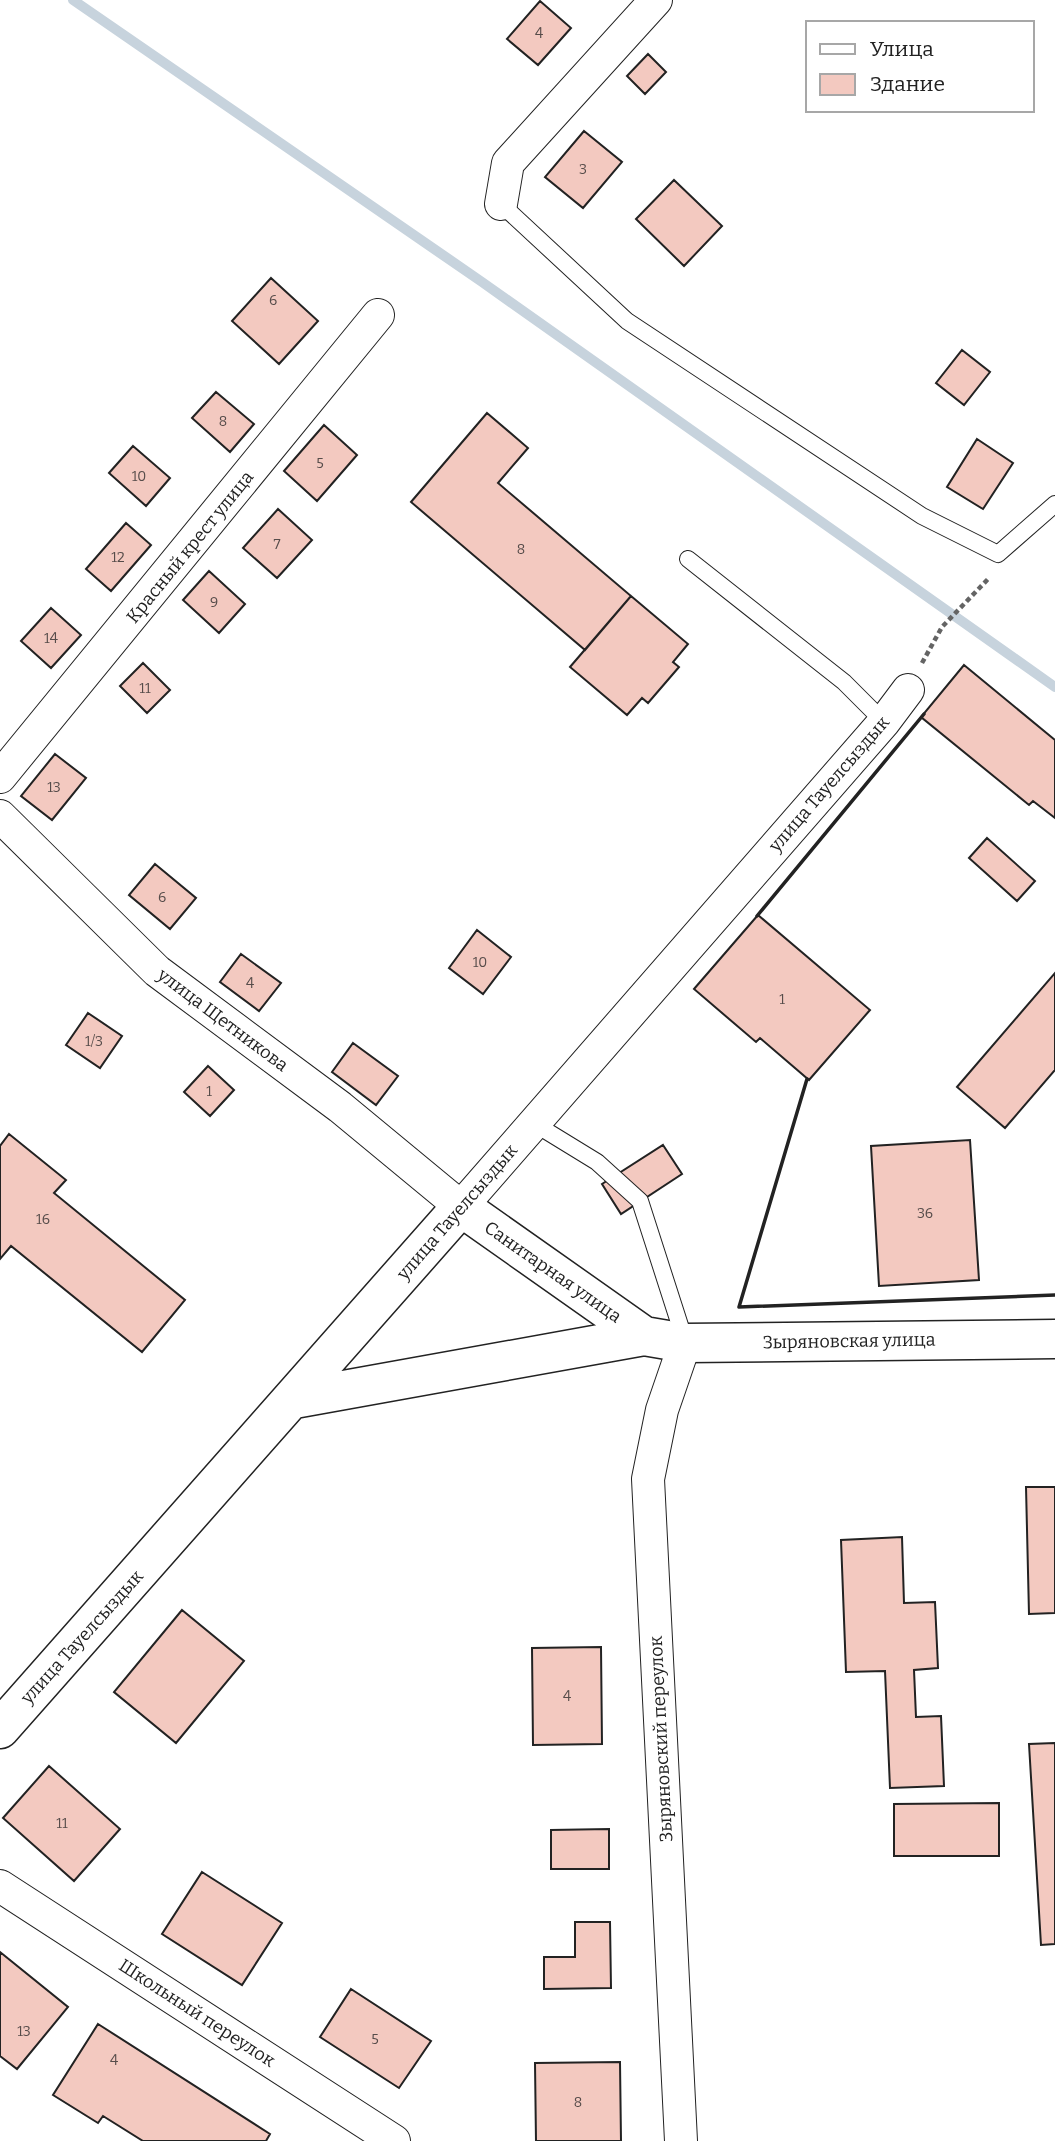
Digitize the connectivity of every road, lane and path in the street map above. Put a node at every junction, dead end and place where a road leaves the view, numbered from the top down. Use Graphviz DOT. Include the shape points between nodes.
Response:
graph roads {
  1 [pos="656,0"];
  2 [pos="501,204"];
  3 [pos="378,315"];
  4 [pos="1055,504"];
  5 [pos="998,554"];
  6 [pos="688,559"];
  7 [pos="942,627"];
  8 [pos="908,690"];
  9 [pos="884,722"];
  10 [pos="0,777"];
  11 [pos="0,816"];
  12 [pos="535,1124"];
  13 [pos="461,1207"];
  14 [pos="644,1336"];
  15 [pos="1055,1339"];
  16 [pos="685,1343"];
  17 [pos="294,1399"];
  18 [pos="0,1730"];
  19 [pos="0,1886"];
  20 [pos="394,2141"];
  21 [pos="681,2141"];
  1 -- 2 [label="street" via="508,163"];
  2 -- 5 [label="lane" via="627,321 922,516"];
  3 -- 10 [label="street, Красный крест улица"];
  4 -- 5 [label="lane"];
  5 -- 7 [label="path" via="988,582"];
  6 -- 9 [label="lane" via="844,682"];
  8 -- 9 [label="street, улица Тауелсыздык"];
  9 -- 12 [label="street, улица Тауелсыздык"];
  11 -- 13 [label="street, улица Щетникова" via="157,971 340,1107"];
  12 -- 13 [label="street, улица Тауелсыздык"];
  12 -- 16 [label="lane" via="597,1162 640,1201"];
  13 -- 14 [label="street, Санитарная улица"];
  13 -- 17 [label="street, улица Тауелсыздык"];
  14 -- 16 [label="street, Зыряновская улица"];
  14 -- 17 [label="street"];
  15 -- 16 [label="street, Зыряновская улица"];
  16 -- 21 [label="street, Зыряновский переулок" via="662,1410 648,1479"];
  17 -- 18 [label="street, улица Тауелсыздык"];
  19 -- 20 [label="street, Школьный переулок"];
}
